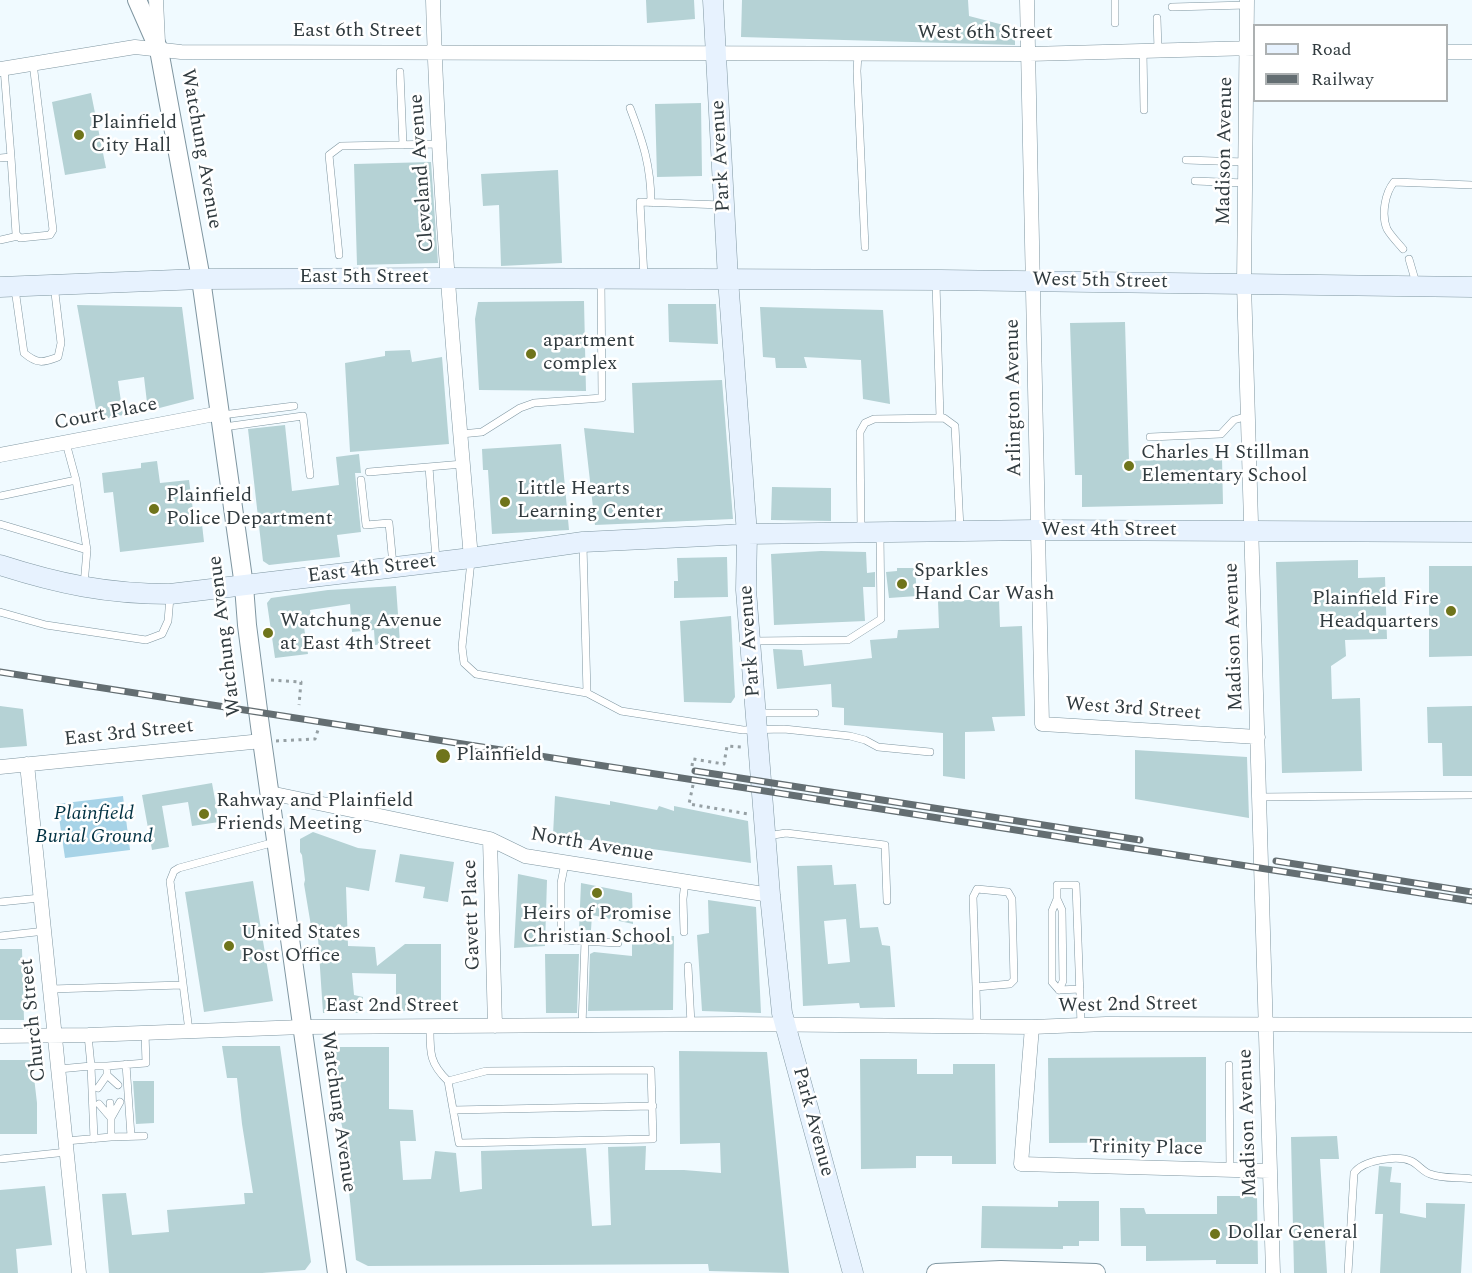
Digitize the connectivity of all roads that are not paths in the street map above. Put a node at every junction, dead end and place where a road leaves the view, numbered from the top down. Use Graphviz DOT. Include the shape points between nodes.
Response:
graph roads {
  1 [pos="137,0"];
  2 [pos="156,0"];
  3 [pos="433,0"];
  4 [pos="713,0"];
  5 [pos="1027,0"];
  6 [pos="1115,0"];
  7 [pos="1247,2"];
  8 [pos="1172,7"];
  9 [pos="1157,18"];
  10 [pos="1114,23"];
  11 [pos="1250,48"];
  12 [pos="159,50"];
  13 [pos="1158,50"];
  14 [pos="434,51"];
  15 [pos="1143,51"];
  16 [pos="1448,52"];
  17 [pos="1472,52"];
  18 [pos="717,54"];
  19 [pos="858,54"];
  20 [pos="1029,54"];
  21 [pos="33,63"];
  22 [pos="2,68"];
  23 [pos="400,72"];
  24 [pos="630,108"];
  25 [pos="1143,110"];
  26 [pos="440,144"];
  27 [pos="403,145"];
  28 [pos="11,157"];
  29 [pos="0,158"];
  30 [pos="1186,160"];
  31 [pos="1245,162"];
  32 [pos="1195,181"];
  33 [pos="1245,183"];
  34 [pos="1472,185"];
  35 [pos="651,203"];
  36 [pos="724,205"];
  37 [pos="18,237"];
  38 [pos="0,240"];
  39 [pos="865,247"];
  40 [pos="1403,249"];
  41 [pos="339,255"];
  42 [pos="1409,259"];
  43 [pos="449,278"];
  44 [pos="601,278"];
  45 [pos="201,279"];
  46 [pos="644,279"];
  47 [pos="728,279"];
  48 [pos="936,280"];
  49 [pos="1033,281"];
  50 [pos="1244,284"];
  51 [pos="54,285"];
  52 [pos="1417,286"];
  53 [pos="8,287"];
  54 [pos="1472,287"];
  55 [pos="294,406"];
  56 [pos="1248,416"];
  57 [pos="220,418"];
  58 [pos="940,418"];
  59 [pos="460,434"];
  60 [pos="1150,437"];
  61 [pos="66,443"];
  62 [pos="0,455"];
  63 [pos="463,464"];
  64 [pos="429,467"];
  65 [pos="369,472"];
  66 [pos="310,475"];
  67 [pos="76,480"];
  68 [pos="361,480"];
  69 [pos="0,496"];
  70 [pos="0,524"];
  71 [pos="1036,530"];
  72 [pos="960,531"];
  73 [pos="1251,531"];
  74 [pos="870,532"];
  75 [pos="1472,532"];
  76 [pos="747,534"];
  77 [pos="583,542"];
  78 [pos="87,550"];
  79 [pos="471,558"];
  80 [pos="436,563"];
  81 [pos="0,565"];
  82 [pos="393,568"];
  83 [pos="244,586"];
  84 [pos="84,587"];
  85 [pos="170,594"];
  86 [pos="0,612"];
  87 [pos="750,640"];
  88 [pos="587,693"];
  89 [pos="815,713"];
  90 [pos="757,721"];
  91 [pos="1042,724"];
  92 [pos="1258,738"];
  93 [pos="262,741"];
  94 [pos="930,752"];
  95 [pos="27,764"];
  96 [pos="0,767"];
  97 [pos="270,793"];
  98 [pos="1472,795"];
  99 [pos="1260,797"];
  100 [pos="765,827"];
  101 [pos="490,839"];
  102 [pos="276,842"];
  103 [pos="565,863"];
  104 [pos="685,882"];
  105 [pos="770,895"];
  106 [pos="40,898"];
  107 [pos="887,901"];
  108 [pos="0,902"];
  109 [pos="45,932"];
  110 [pos="684,932"];
  111 [pos="0,936"];
  112 [pos="585,941"];
  113 [pos="618,943"];
  114 [pos="688,966"];
  115 [pos="182,986"];
  116 [pos="976,987"];
  117 [pos="51,989"];
  118 [pos="1080,989"];
  119 [pos="691,1024"];
  120 [pos="785,1024"];
  121 [pos="1266,1024"];
  122 [pos="1081,1025"];
  123 [pos="1472,1025"];
  124 [pos="430,1026"];
  125 [pos="495,1026"];
  126 [pos="582,1026"];
  127 [pos="977,1026"];
  128 [pos="303,1027"];
  129 [pos="1032,1027"];
  130 [pos="189,1031"];
  131 [pos="145,1033"];
  132 [pos="55,1035"];
  133 [pos="88,1035"];
  134 [pos="0,1036"];
  135 [pos="126,1064"];
  136 [pos="1229,1065"];
  137 [pos="91,1066"];
  138 [pos="107,1066"];
  139 [pos="59,1069"];
  140 [pos="107,1075"];
  141 [pos="448,1081"];
  142 [pos="118,1085"];
  143 [pos="109,1087"];
  144 [pos="98,1088"];
  145 [pos="120,1102"];
  146 [pos="110,1103"];
  147 [pos="99,1104"];
  148 [pos="653,1106"];
  149 [pos="453,1110"];
  150 [pos="111,1118"];
  151 [pos="131,1136"];
  152 [pos="144,1136"];
  153 [pos="111,1137"];
  154 [pos="94,1139"];
  155 [pos="66,1147"];
  156 [pos="0,1159"];
  157 [pos="1230,1170"];
  158 [pos="1270,1171"];
  159 [pos="1472,1179"];
  160 [pos="1027,1272"];
  161 [pos="79,1273"];
  162 [pos="337,1273"];
  163 [pos="853,1273"];
  164 [pos="936,1273"];
  165 [pos="1096,1273"];
  166 [pos="1273,1273"];
  167 [pos="1348,1273"];
  1 -- 12 [label="street, Watchung Avenue"];
  2 -- 12 [label="street"];
  3 -- 14 [label="street, Cleveland Avenue"];
  4 -- 18 [label="main road, Park Avenue"];
  5 -- 20 [label="street, Arlington Avenue"];
  6 -- 10 [label="lane"];
  7 -- 8 [label="lane"];
  7 -- 11 [label="street, Madison Avenue"];
  9 -- 13 [label="lane"];
  11 -- 13 [label="street, West 6th Street"];
  11 -- 31 [label="street, Madison Avenue"];
  12 -- 14 [label="street, East 6th Street"];
  12 -- 21 [label="street, East 6th Street" via="135,47"];
  12 -- 45 [label="street, Watchung Avenue"];
  13 -- 15 [label="street, West 6th Street"];
  14 -- 18 [label="street, East 6th Street"];
  14 -- 26 [label="street, Cleveland Avenue"];
  15 -- 20 [label="street, West 6th Street"];
  15 -- 25 [label="lane"];
  16 -- 17 [label="street"];
  18 -- 19 [label="street, West 6th Street"];
  18 -- 36 [label="main road, Park Avenue"];
  19 -- 20 [label="street, West 6th Street"];
  19 -- 39 [label="lane"];
  20 -- 49 [label="street, Arlington Avenue"];
  21 -- 22 [label="street, East 6th Street"];
  21 -- 37 [label="lane" via="53,230 50,235"];
  22 -- 28 [label="lane"];
  23 -- 27 [label="lane"];
  24 -- 35 [label="lane" via="649,162"];
  26 -- 27 [label="lane"];
  26 -- 43 [label="street, Cleveland Avenue"];
  27 -- 41 [label="lane" via="340,146 329,155"];
  28 -- 29 [label="lane"];
  28 -- 37 [label="lane"];
  30 -- 31 [label="lane"];
  31 -- 33 [label="street, Madison Avenue"];
  32 -- 33 [label="lane"];
  33 -- 50 [label="street, Madison Avenue"];
  34 -- 40 [label="lane" via="1394,182 1387,191 1386,228"];
  35 -- 36 [label="lane"];
  35 -- 46 [label="lane" via="640,202"];
  36 -- 47 [label="main road, Park Avenue"];
  37 -- 38 [label="lane"];
  42 -- 52 [label="lane"];
  43 -- 44 [label="main road, East 5th Street"];
  43 -- 45 [label="main road, East 5th Street"];
  43 -- 59 [label="street, Cleveland Avenue"];
  44 -- 46 [label="main road, East 5th Street"];
  44 -- 59 [label="lane" via="602,398 534,403 482,432"];
  45 -- 51 [label="main road, East 5th Street"];
  45 -- 57 [label="street, Watchung Avenue"];
  46 -- 47 [label="main road, East 5th Street"];
  47 -- 48 [label="main road, West 5th Street"];
  47 -- 76 [label="main road, Park Avenue"];
  48 -- 49 [label="main road, West 5th Street"];
  48 -- 58 [label="lane"];
  49 -- 50 [label="main road, West 5th Street"];
  49 -- 71 [label="street, Arlington Avenue"];
  50 -- 52 [label="main road, West 5th Street"];
  50 -- 56 [label="street, Madison Avenue"];
  51 -- 53 [label="main road, East 5th Street"];
  51 -- 53 [label="lane" via="61,343 58,357 43,363 24,353"];
  52 -- 54 [label="main road, West 5th Street"];
  55 -- 57 [label="lane"];
  56 -- 60 [label="lane" via="1234,420 1221,434"];
  56 -- 73 [label="street, Madison Avenue"];
  57 -- 61 [label="street, Court Place"];
  57 -- 66 [label="lane" via="303,416"];
  57 -- 83 [label="street, Watchung Avenue"];
  58 -- 72 [label="lane" via="956,426"];
  58 -- 74 [label="lane" via="874,418 862,427"];
  59 -- 63 [label="street, Cleveland Avenue"];
  61 -- 62 [label="street, Court Place"];
  61 -- 67 [label="lane"];
  63 -- 64 [label="lane"];
  63 -- 79 [label="street, Cleveland Avenue"];
  64 -- 65 [label="lane"];
  64 -- 80 [label="lane"];
  67 -- 69 [label="lane"];
  67 -- 78 [label="lane"];
  68 -- 82 [label="lane" via="366,525 389,523"];
  70 -- 78 [label="lane"];
  71 -- 72 [label="main road, West 4th Street"];
  71 -- 73 [label="main road, West 4th Street"];
  71 -- 91 [label="street, Arlington Avenue"];
  72 -- 74 [label="main road, West 4th Street"];
  73 -- 75 [label="main road, West 4th Street"];
  73 -- 92 [label="street, Madison Avenue"];
  74 -- 76 [label="main road, West 4th Street"];
  74 -- 87 [label="lane" via="880,619 848,640"];
  76 -- 77 [label="main road, East 4th Street"];
  76 -- 87 [label="main road, Park Avenue"];
  77 -- 79 [label="main road, East 4th Street"];
  77 -- 88 [label="lane"];
  78 -- 84 [label="lane"];
  79 -- 80 [label="main road, East 4th Street"];
  79 -- 88 [label="lane" via="462,646 464,663 476,674"];
  80 -- 82 [label="main road, East 4th Street"];
  81 -- 84 [label="main road, East 4th Street"];
  82 -- 83 [label="main road, East 4th Street"];
  83 -- 85 [label="main road, East 4th Street"];
  83 -- 93 [label="street, Watchung Avenue"];
  84 -- 85 [label="main road, East 4th Street" via="130,594"];
  85 -- 86 [label="lane" via="168,621 162,634 146,640 46,624"];
  87 -- 90 [label="main road, Park Avenue"];
  88 -- 90 [label="lane" via="621,711 743,730"];
  89 -- 90 [label="lane"];
  90 -- 94 [label="lane" via="784,729 850,736 878,747"];
  90 -- 100 [label="main road, Park Avenue"];
  91 -- 92 [label="street, West 3rd Street"];
  92 -- 99 [label="street, Madison Avenue"];
  93 -- 95 [label="street, East 3rd Street"];
  93 -- 97 [label="street, Watchung Avenue"];
  95 -- 96 [label="street, East 3rd Street"];
  95 -- 106 [label="street, Church Street"];
  97 -- 101 [label="street, North Avenue"];
  97 -- 102 [label="street, Watchung Avenue"];
  98 -- 99 [label="lane"];
  99 -- 121 [label="street, Madison Avenue"];
  100 -- 105 [label="main road, Park Avenue"];
  100 -- 107 [label="lane" via="885,845"];
  101 -- 103 [label="street, North Avenue" via="525,856"];
  101 -- 125 [label="street, Gavett Place"];
  102 -- 115 [label="lane" via="179,868 172,874"];
  102 -- 128 [label="street, Watchung Avenue"];
  103 -- 104 [label="street, North Avenue"];
  103 -- 112 [label="lane" via="561,940"];
  104 -- 105 [label="street, North Avenue"];
  104 -- 110 [label="lane"];
  105 -- 120 [label="main road, Park Avenue"];
  106 -- 108 [label="lane"];
  106 -- 109 [label="street, Church Street"];
  109 -- 111 [label="lane"];
  109 -- 117 [label="street, Church Street"];
  112 -- 113 [label="lane"];
  112 -- 126 [label="lane"];
  114 -- 119 [label="lane"];
  115 -- 117 [label="lane"];
  115 -- 130 [label="lane"];
  116 -- 116 [label="lane" via="1010,984 1014,980 1012,899 1008,892 977,889 973,897"];
  116 -- 127 [label="lane"];
  117 -- 132 [label="street, Church Street"];
  118 -- 118 [label="lane" via="1076,885 1057,885 1062,910 1063,981 1059,990"];
  118 -- 122 [label="lane"];
  119 -- 120 [label="street, East 2nd Street"];
  119 -- 126 [label="street, East 2nd Street"];
  120 -- 127 [label="street, West 2nd Street"];
  120 -- 163 [label="main road, Park Avenue"];
  121 -- 122 [label="street, West 2nd Street"];
  121 -- 123 [label="street, West 2nd Street"];
  121 -- 158 [label="street, Madison Avenue"];
  122 -- 129 [label="street, West 2nd Street"];
  124 -- 125 [label="street, East 2nd Street"];
  124 -- 128 [label="street, East 2nd Street"];
  124 -- 141 [label="lane" via="430,1054 437,1071"];
  125 -- 126 [label="street, East 2nd Street"];
  127 -- 129 [label="street, West 2nd Street"];
  128 -- 130 [label="street, East 2nd Street"];
  128 -- 162 [label="street, Watchung Avenue"];
  129 -- 157 [label="street, Trinity Place" via="1021,1164"];
  130 -- 131 [label="street, East 2nd Street"];
  131 -- 133 [label="street, East 2nd Street"];
  131 -- 135 [label="lane" via="146,1063"];
  132 -- 133 [label="street, East 2nd Street"];
  132 -- 134 [label="street, East 2nd Street"];
  132 -- 139 [label="street, Church Street"];
  133 -- 137 [label="lane"];
  135 -- 138 [label="lane"];
  135 -- 151 [label="lane"];
  136 -- 157 [label="lane"];
  137 -- 138 [label="lane"];
  137 -- 139 [label="lane"];
  137 -- 154 [label="lane"];
  138 -- 140 [label="lane"];
  139 -- 155 [label="street, Church Street"];
  140 -- 142 [label="lane"];
  140 -- 143 [label="lane"];
  140 -- 144 [label="lane"];
  141 -- 148 [label="lane" via="486,1071 651,1070"];
  141 -- 149 [label="lane"];
  145 -- 150 [label="lane"];
  146 -- 150 [label="lane"];
  147 -- 150 [label="lane"];
  148 -- 149 [label="lane"];
  148 -- 149 [label="lane" via="653,1140 459,1143"];
  150 -- 153 [label="lane"];
  151 -- 152 [label="lane"];
  151 -- 153 [label="lane"];
  153 -- 154 [label="lane"];
  154 -- 155 [label="lane"];
  155 -- 156 [label="lane"];
  155 -- 161 [label="street, Church Street"];
  157 -- 158 [label="street, Trinity Place"];
  158 -- 166 [label="street, Madison Avenue"];
  159 -- 167 [label="lane" via="1429,1174 1411,1161 1399,1159 1358,1167 1354,1173"];
  160 -- 164 [label="street"];
  160 -- 165 [label="street"];
}
